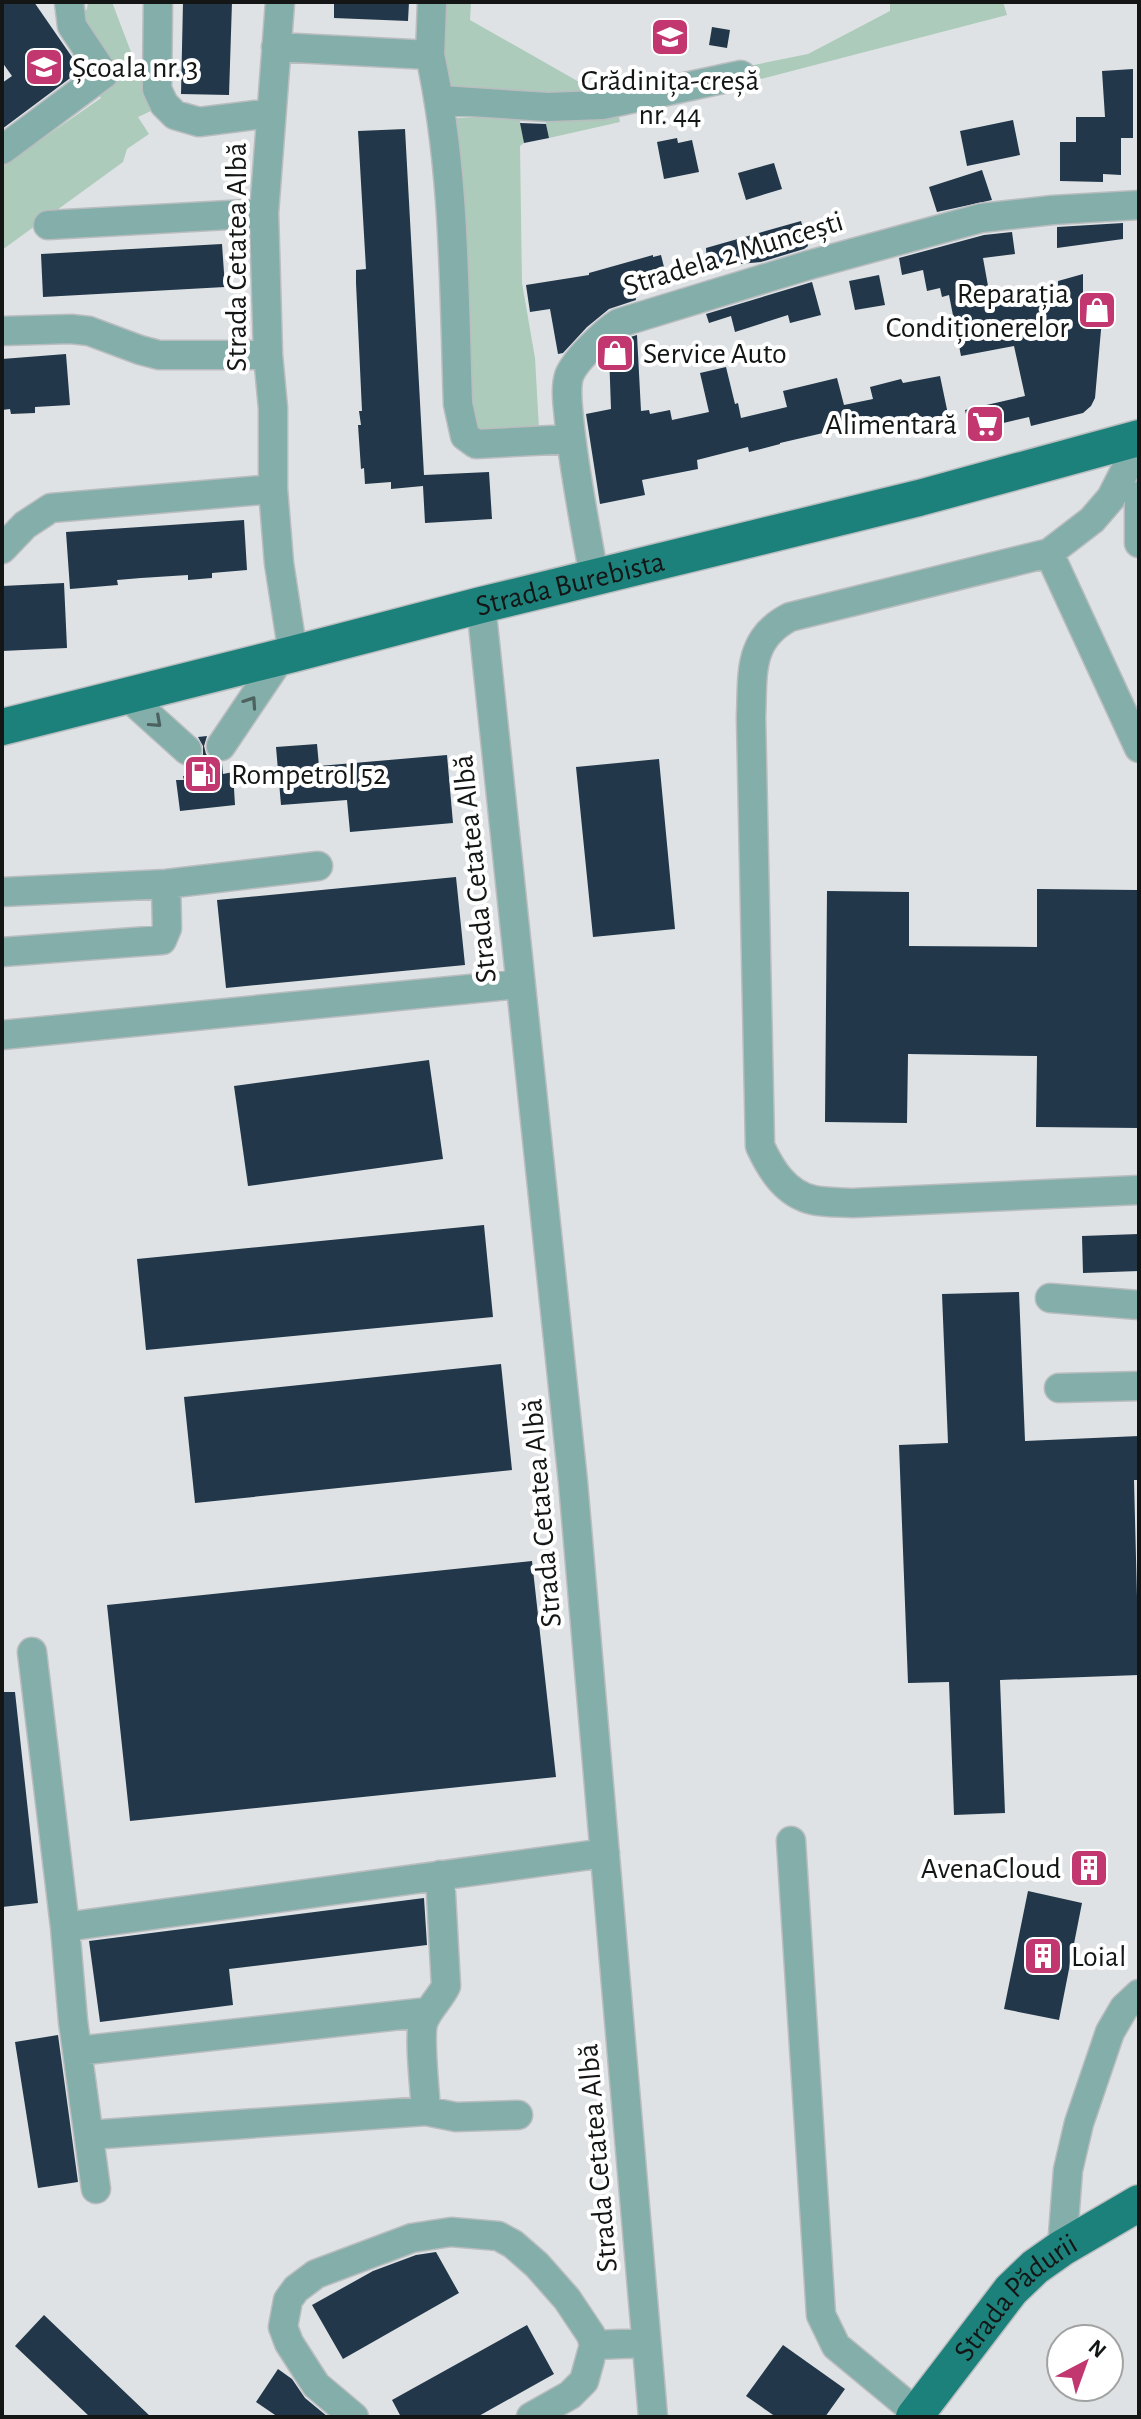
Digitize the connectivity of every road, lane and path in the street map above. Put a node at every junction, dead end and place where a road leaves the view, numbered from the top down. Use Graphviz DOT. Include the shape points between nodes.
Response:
graph roads {
  1 [pos="69,2"];
  2 [pos="158,2"];
  3 [pos="280,2"];
  4 [pos="432,2"];
  5 [pos="276,47"];
  6 [pos="430,55"];
  7 [pos="741,75"];
  8 [pos="440,100"];
  9 [pos="270,113"];
  10 [pos="2,150"];
  11 [pos="1139,205"];
  12 [pos="264,213"];
  13 [pos="48,225"];
  14 [pos="2,331"];
  15 [pos="268,355"];
  16 [pos="571,439"];
  17 [pos="1139,441"];
  18 [pos="273,489"];
  19 [pos="1139,496"];
  20 [pos="1139,543"];
  21 [pos="2,549"];
  22 [pos="1049,553"];
  23 [pos="594,577"];
  24 [pos="481,605"];
  25 [pos="287,656"];
  26 [pos="126,695"];
  27 [pos="2,727"];
  28 [pos="221,746"];
  29 [pos="1139,748"];
  30 [pos="187,750"];
  31 [pos="318,866"];
  32 [pos="166,884"];
  33 [pos="2,892"];
  34 [pos="2,952"];
  35 [pos="520,984"];
  36 [pos="2,1035"];
  37 [pos="1139,1190"];
  38 [pos="1050,1298"];
  39 [pos="1139,1305"];
  40 [pos="1139,1386"];
  41 [pos="1059,1388"];
  42 [pos="32,1652"];
  43 [pos="791,1841"];
  44 [pos="605,1853"];
  45 [pos="440,1875"];
  46 [pos="65,1927"];
  47 [pos="1139,1994"];
  48 [pos="428,2012"];
  49 [pos="77,2051"];
  50 [pos="426,2111"];
  51 [pos="518,2115"];
  52 [pos="89,2135"];
  53 [pos="96,2189"];
  54 [pos="1139,2203"];
  55 [pos="1062,2248"];
  56 [pos="646,2343"];
  57 [pos="594,2345"];
  58 [pos="915,2415"];
  59 [pos="354,2417"];
  60 [pos="531,2417"];
  61 [pos="653,2417"];
  1 -- 10 [label="street" via="72,26 104,74"];
  2 -- 9 [label="street" via="157,89 175,115 199,122"];
  3 -- 5 [label="street, Strada Cetatea Albă"];
  4 -- 6 [label="street"];
  5 -- 6 [label="street"];
  5 -- 9 [label="street, Strada Cetatea Albă"];
  6 -- 8 [label="street"];
  7 -- 8 [label="street" via="602,105"];
  8 -- 16 [label="street" via="450,196 458,404 465,436 476,444"];
  9 -- 12 [label="street, Strada Cetatea Albă"];
  11 -- 16 [label="street, Stradela 2 Muncești" via="981,218 619,323 568,378"];
  12 -- 13 [label="street"];
  12 -- 15 [label="street, Strada Cetatea Albă"];
  14 -- 15 [label="street" via="89,331 159,355"];
  15 -- 18 [label="street, Strada Cetatea Albă"];
  16 -- 23 [label="street, Stradela 2 Muncești"];
  17 -- 22 [label="street" via="1111,498"];
  17 -- 23 [label="main road, Strada Burebista"];
  18 -- 21 [label="street" via="51,508"];
  18 -- 25 [label="street, Strada Cetatea Albă"];
  19 -- 20 [label="street"];
  22 -- 29 [label="street"];
  22 -- 37 [label="street" via="790,617 774,625 760,642 751,717 760,1146 786,1187 812,1200 853,1203"];
  23 -- 24 [label="main road, Strada Burebista"];
  24 -- 25 [label="main road, Strada Burebista"];
  24 -- 35 [label="street, Strada Cetatea Albă"];
  25 -- 26 [label="main road, Strada Burebista"];
  28 -- 25 [label="street, one-way"];
  26 -- 27 [label="main road, Strada Burebista"];
  26 -- 30 [label="street, one-way"];
  31 -- 32 [label="street"];
  32 -- 33 [label="street"];
  32 -- 34 [label="street" via="167,928 162,940"];
  35 -- 36 [label="street"];
  35 -- 44 [label="street, Strada Cetatea Albă" via="573,1482"];
  38 -- 39 [label="street"];
  40 -- 41 [label="street"];
  42 -- 46 [label="street"];
  43 -- 58 [label="street" via="821,2315 836,2346"];
  44 -- 45 [label="street"];
  44 -- 56 [label="street, Strada Cetatea Albă"];
  45 -- 46 [label="street"];
  45 -- 48 [label="street" via="446,1986"];
  46 -- 49 [label="street"];
  47 -- 55 [label="street" via="1110,2032 1079,2123 1068,2170"];
  48 -- 49 [label="street"];
  48 -- 50 [label="street" via="422,2026"];
  49 -- 52 [label="street"];
  50 -- 51 [label="street" via="456,2117"];
  50 -- 52 [label="street"];
  52 -- 53 [label="street"];
  54 -- 55 [label="main road, Strada Pădurii"];
  55 -- 58 [label="main road, Strada Pădurii" via="1011,2290"];
  56 -- 57 [label="street"];
  56 -- 61 [label="street, Strada Cetatea Albă"];
  57 -- 59 [label="street" via="567,2299 513,2244 479,2233 412,2238 316,2274 288,2300 283,2327 289,2343 316,2385"];
  57 -- 60 [label="street" via="584,2381"];
}
